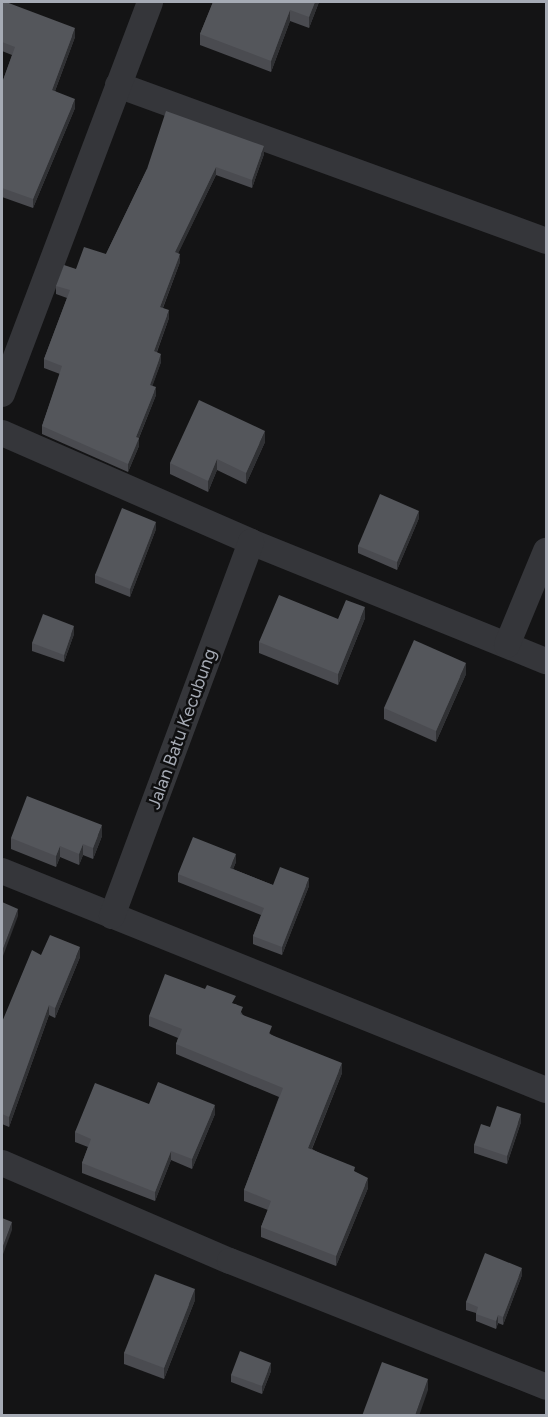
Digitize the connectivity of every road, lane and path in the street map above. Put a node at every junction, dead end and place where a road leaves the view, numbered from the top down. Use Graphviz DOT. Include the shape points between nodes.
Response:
graph roads {
  1 [pos="150,2"];
  2 [pos="118,85"];
  3 [pos="546,241"];
  4 [pos="2,394"];
  5 [pos="2,433"];
  6 [pos="251,542"];
  7 [pos="546,551"];
  8 [pos="507,645"];
  9 [pos="546,661"];
  10 [pos="2,871"];
  11 [pos="112,916"];
  12 [pos="546,1090"];
  13 [pos="2,1163"];
  14 [pos="546,1387"];
  1 -- 2 [label="street"];
  2 -- 3 [label="street"];
  2 -- 4 [label="street"];
  5 -- 6 [label="street"];
  6 -- 8 [label="street"];
  6 -- 11 [label="street, Jalan Batu Kecubung"];
  7 -- 8 [label="street"];
  8 -- 9 [label="street"];
  10 -- 11 [label="street"];
  11 -- 12 [label="street"];
  13 -- 14 [label="street"];
}
